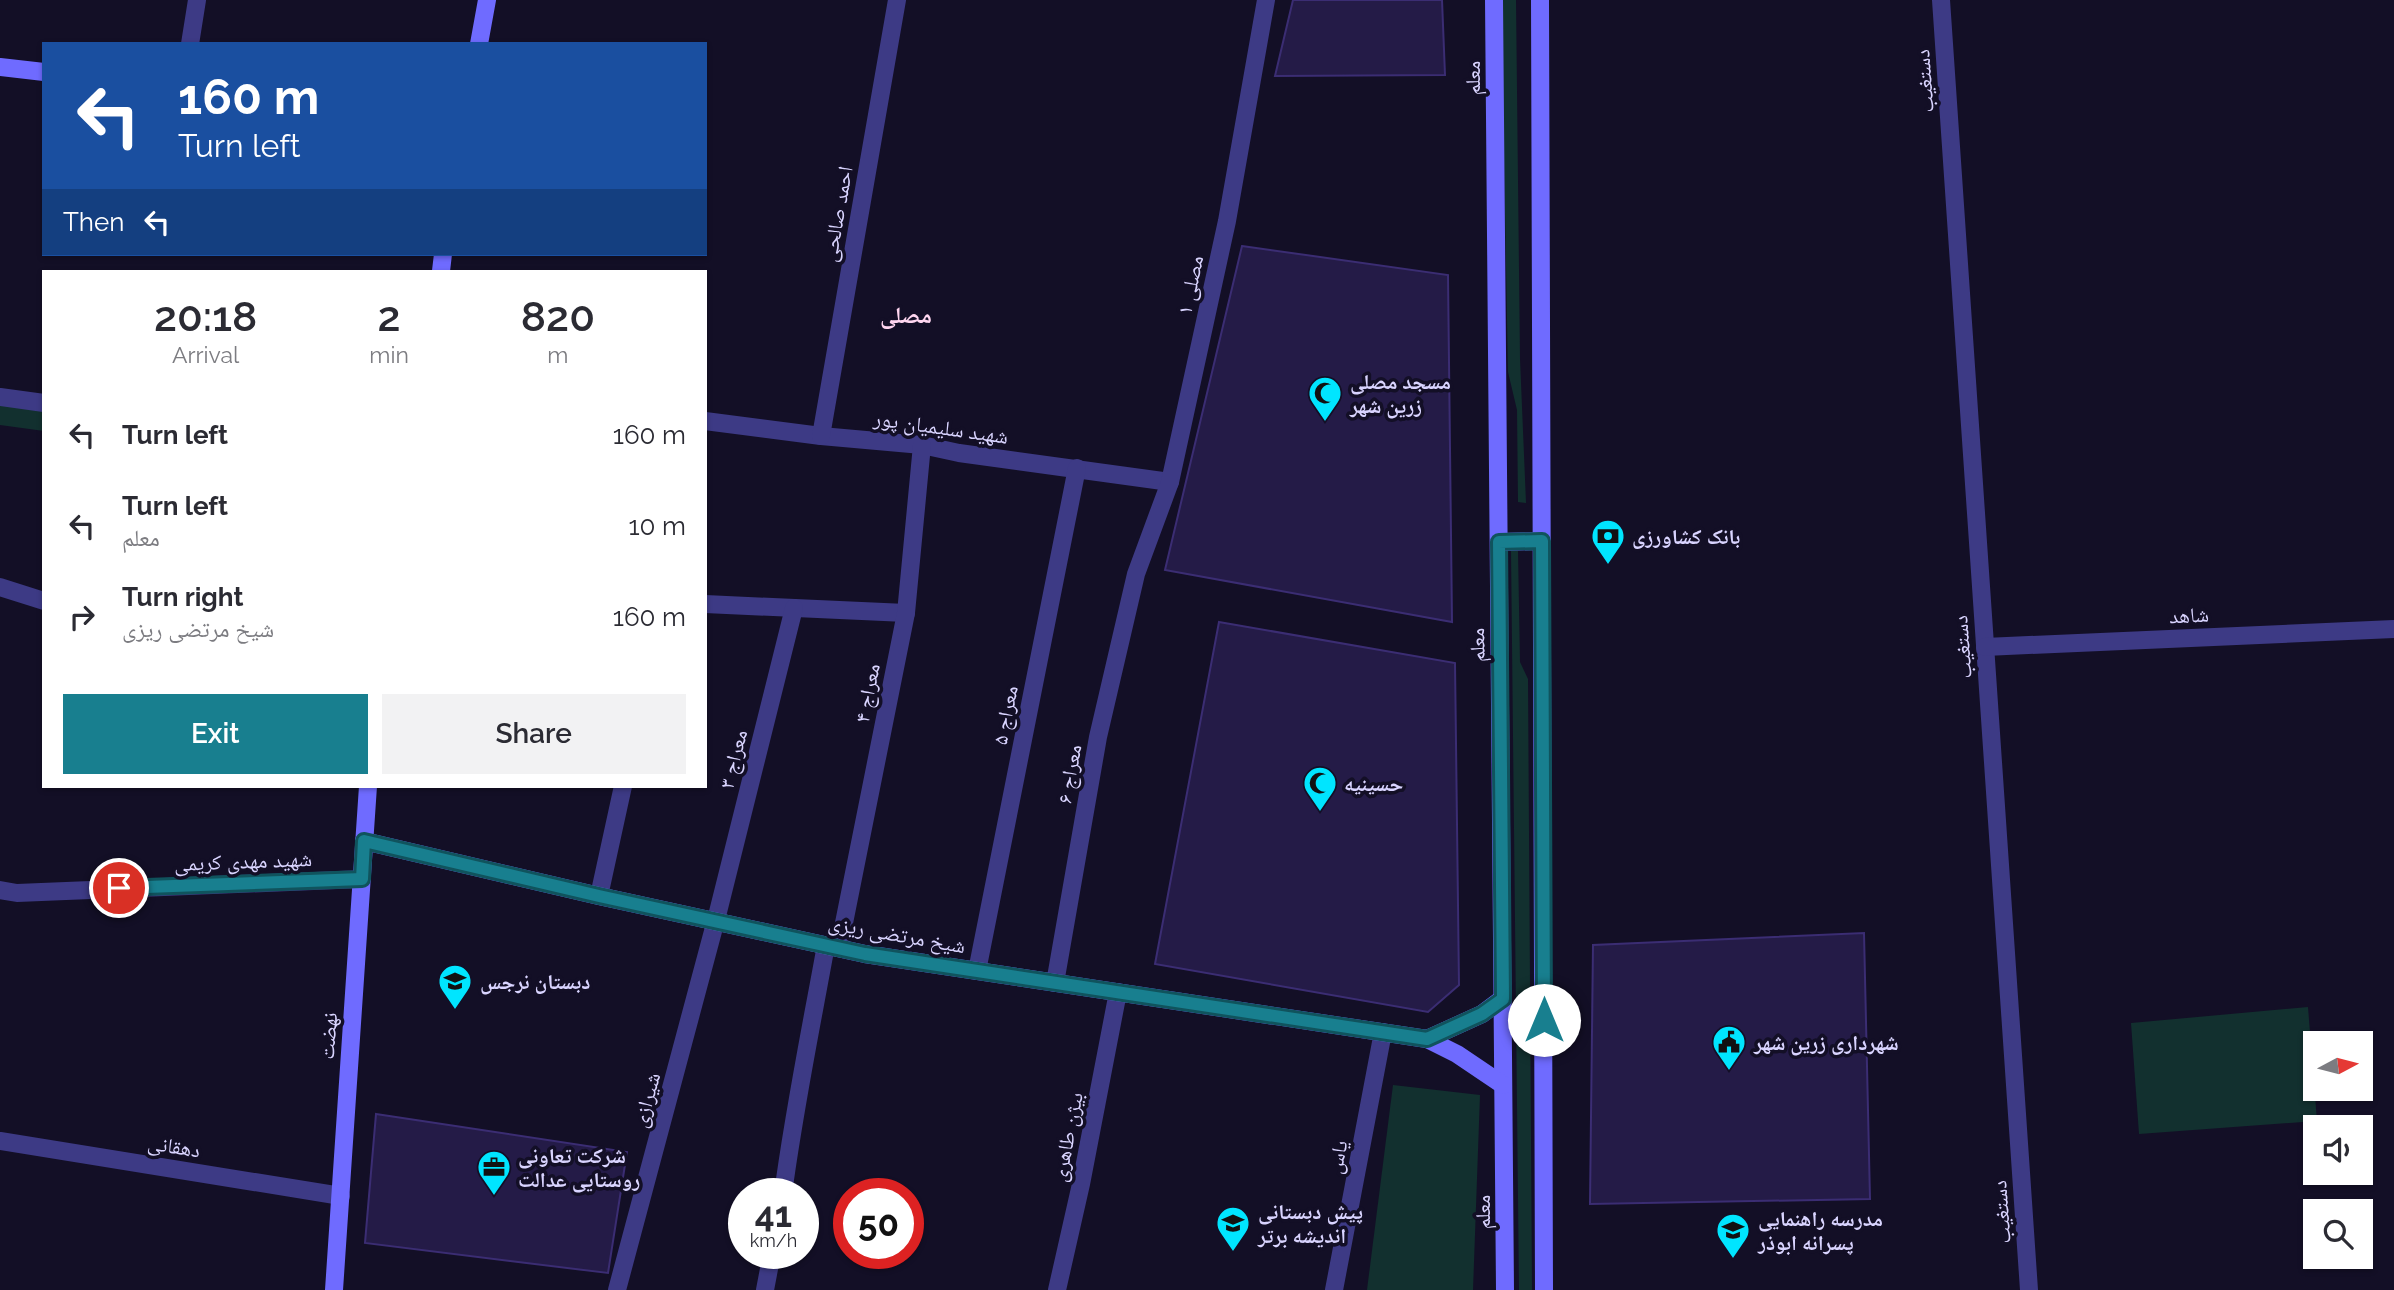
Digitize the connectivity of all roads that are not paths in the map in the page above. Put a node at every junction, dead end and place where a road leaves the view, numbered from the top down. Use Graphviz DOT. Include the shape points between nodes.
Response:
graph roads {
  1 [pos="197,0"];
  2 [pos="487,0"];
  3 [pos="897,0"];
  4 [pos="1266,0"];
  5 [pos="1494,0"];
  6 [pos="1540,0"];
  7 [pos="1941,0"];
  8 [pos="190,42"];
  9 [pos="480,42"];
  10 [pos="0,67"];
  11 [pos="42,72"];
  12 [pos="0,397"];
  13 [pos="42,403"];
  14 [pos="707,421"];
  15 [pos="821,436"];
  16 [pos="922,445"];
  17 [pos="1077,468"];
  18 [pos="1170,482"];
  19 [pos="1542,541"];
  20 [pos="1499,542"];
  21 [pos="1136,574"];
  22 [pos="0,587"];
  23 [pos="42,600"];
  24 [pos="707,604"];
  25 [pos="794,608"];
  26 [pos="906,613"];
  27 [pos="2394,629"];
  28 [pos="1985,647"];
  29 [pos="368,788"];
  30 [pos="623,788"];
  31 [pos="364,841"];
  32 [pos="362,879"];
  33 [pos="0,890"];
  34 [pos="599,896"];
  35 [pos="716,920"];
  36 [pos="833,947"];
  37 [pos="977,971"];
  38 [pos="1055,983"];
  39 [pos="1118,992"];
  40 [pos="1503,999"];
  41 [pos="1383,1032"];
  42 [pos="1427,1039"];
  43 [pos="1503,1085"];
  44 [pos="0,1141"];
  45 [pos="785,1178"];
  46 [pos="341,1196"];
  47 [pos="769,1269"];
  48 [pos="334,1290"];
  49 [pos="617,1290"];
  50 [pos="765,1290"];
  51 [pos="1058,1290"];
  52 [pos="1334,1290"];
  53 [pos="1505,1290"];
  54 [pos="1544,1290"];
  55 [pos="2029,1290"];
  1 -- 8 [label="street"];
  2 -- 9 [label="main road"];
  3 -- 15 [label="street, احمد صالحی"];
  4 -- 18 [label="street, مصلی ۱" via="1227,221"];
  5 -- 20 [label="main road, معلم"];
  6 -- 19 [label="main road"];
  7 -- 28 [label="street, دستغیب"];
  10 -- 11 [label="main road"];
  12 -- 13 [label="street"];
  14 -- 15 [label="street, شهید سلیمیان پور"];
  15 -- 16 [label="street, شهید سلیمیان پور"];
  16 -- 17 [label="street, شهید سلیمیان پور"];
  16 -- 26 [label="street, معراج ۴"];
  17 -- 18 [label="street, شهید سلیمیان پور"];
  17 -- 37 [label="street, معراج ۵"];
  18 -- 21 [label="street, مصلی ۱"];
  19 -- 20 [label="main road"];
  19 -- 54 [label="main road"];
  20 -- 40 [label="main road, معلم"];
  21 -- 38 [label="street, معراج ۶" via="1098,737"];
  22 -- 23 [label="street"];
  24 -- 25 [label="street"];
  25 -- 26 [label="street"];
  25 -- 35 [label="street, معراج ۳"];
  26 -- 36 [label="street, معراج ۴"];
  27 -- 28 [label="street, شاهد"];
  28 -- 55 [label="street, دستغیب"];
  29 -- 31 [label="main road, نهضت"];
  30 -- 34 [label="street"];
  31 -- 32 [label="main road, نهضت"];
  31 -- 34 [label="main road, شیخ مرتضی ریزی"];
  32 -- 33 [label="street, شهید مهدی کریمی"];
  32 -- 46 [label="main road, نهضت"];
  34 -- 35 [label="main road, شیخ مرتضی ریزی"];
  35 -- 36 [label="main road, شیخ مرتضی ریزی"];
  35 -- 49 [label="street, شیرازی"];
  36 -- 37 [label="main road, شیخ مرتضی ریزی"];
  36 -- 45 [label="street, معراج ۴" via="792,1125"];
  37 -- 38 [label="main road, شیخ مرتضی ریزی"];
  38 -- 39 [label="main road, شیخ مرتضی ریزی"];
  39 -- 41 [label="main road, شیخ مرتضی ریزی"];
  39 -- 51 [label="street, بیژن طاهری"];
  40 -- 42 [label="main road"];
  40 -- 43 [label="main road, معلم"];
  41 -- 42 [label="main road, شیخ مرتضی ریزی"];
  41 -- 52 [label="street, یاس"];
  42 -- 43 [label="main road, شیخ مرتضی ریزی"];
  43 -- 53 [label="main road, معلم"];
  44 -- 46 [label="street, دهقانی"];
  46 -- 48 [label="main road, نهضت"];
  47 -- 50 [label="street"];
}
